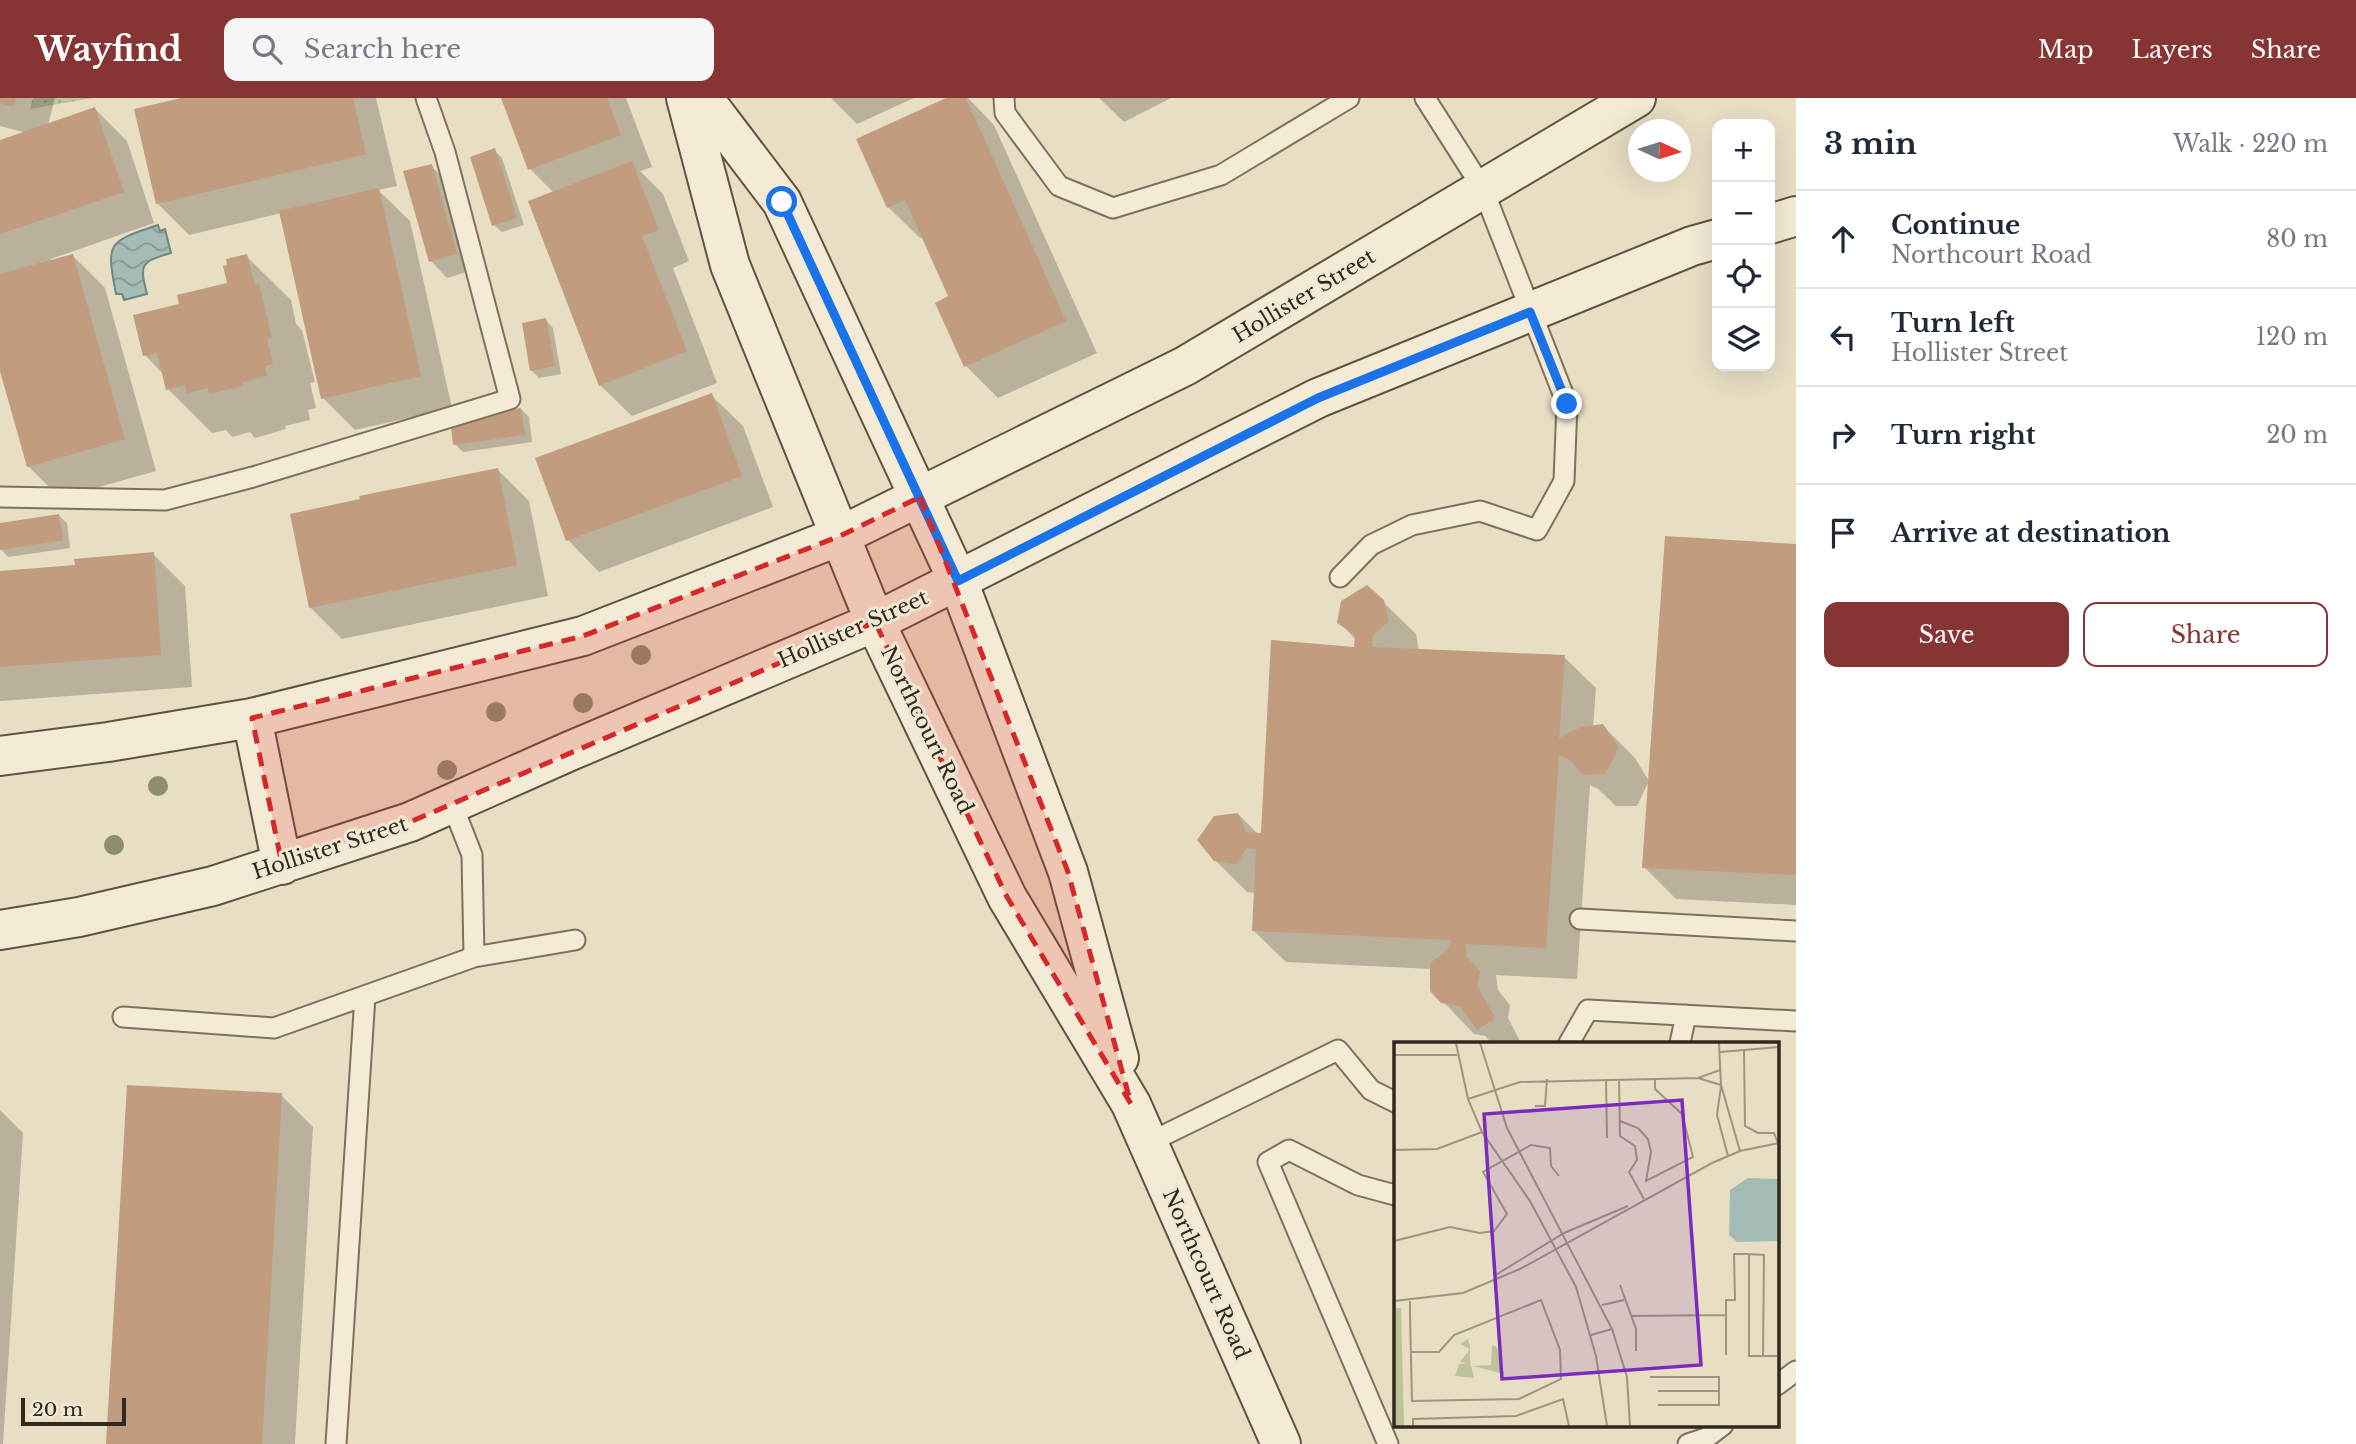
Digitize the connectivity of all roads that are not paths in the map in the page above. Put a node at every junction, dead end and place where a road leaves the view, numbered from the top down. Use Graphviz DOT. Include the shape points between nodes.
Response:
graph roads {
  1 [pos="426,98"];
  2 [pos="686,98"];
  3 [pos="703,98"];
  4 [pos="1004,98"];
  5 [pos="1349,98"];
  6 [pos="1425,98"];
  7 [pos="1636,98"];
  8 [pos="1483,189"];
  9 [pos="1796,216"];
  10 [pos="1775,222"];
  11 [pos="1712,240"];
  12 [pos="1530,312"];
  13 [pos="920,496"];
  14 [pos="0,498"];
  15 [pos="840,536"];
  16 [pos="1340,577"];
  17 [pos="958,581"];
  18 [pos="875,622"];
  19 [pos="251,718"];
  20 [pos="0,755"];
  21 [pos="452,804"];
  22 [pos="282,865"];
  23 [pos="1580,919"];
  24 [pos="0,930"];
  25 [pos="1796,930"];
  26 [pos="575,940"];
  27 [pos="474,957"];
  28 [pos="365,996"];
  29 [pos="1686,1015"];
  30 [pos="123,1017"];
  31 [pos="1796,1021"];
  32 [pos="1570,1042"];
  33 [pos="1680,1042"];
  34 [pos="1394,1102"];
  35 [pos="1131,1104"];
  36 [pos="1148,1143"];
  37 [pos="1394,1195"];
  38 [pos="1796,1370"];
  39 [pos="1778,1384"];
  40 [pos="1722,1426"];
  41 [pos="336,1444"];
  42 [pos="1281,1444"];
  43 [pos="1388,1444"];
  44 [pos="1688,1444"];
  1 -- 14 [label="lane" via="445,152 510,399 165,500"];
  2 -- 15 [label="main road, Northcourt Road" via="730,265"];
  3 -- 13 [label="main road, Northcourt Road" via="782,202"];
  4 -- 5 [label="lane" via="1005,113 1059,186 1113,208 1221,175"];
  6 -- 8 [label="lane"];
  7 -- 8 [label="main road, Hollister Street"];
  8 -- 12 [label="lane"];
  8 -- 13 [label="main road, Hollister Street" via="1185,366"];
  9 -- 10 [label="main road"];
  11 -- 12 [label="main road, Hollister Street"];
  12 -- 16 [label="lane" via="1567,404 1564,481 1537,530 1480,511 1412,525 1371,545"];
  12 -- 17 [label="main road, Hollister Street" via="1318,398"];
  13 -- 15 [label="main road, Hollister Street"];
  13 -- 17 [label="main road, Northcourt Road"];
  15 -- 18 [label="main road, Northcourt Road"];
  15 -- 19 [label="main road, Hollister Street" via="583,636"];
  17 -- 18 [label="main road, Hollister Street"];
  17 -- 35 [label="main road, Northcourt Road" via="1068,872"];
  18 -- 21 [label="main road, Hollister Street"];
  18 -- 35 [label="main road, Northcourt Road" via="1007,897"];
  19 -- 20 [label="main road, Hollister Street"];
  19 -- 22 [label="main road"];
  21 -- 22 [label="main road, Hollister Street"];
  21 -- 27 [label="lane" via="472,855"];
  22 -- 24 [label="main road, Hollister Street" via="79,917"];
  23 -- 25 [label="lane"];
  26 -- 27 [label="lane"];
  27 -- 28 [label="lane"];
  28 -- 30 [label="lane" via="274,1028"];
  28 -- 41 [label="lane"];
  29 -- 31 [label="lane"];
  29 -- 32 [label="lane" via="1588,1010"];
  29 -- 33 [label="lane"];
  34 -- 36 [label="lane" via="1371,1090 1338,1050"];
  35 -- 36 [label="main road, Northcourt Road"];
  36 -- 42 [label="main road, Northcourt Road"];
  37 -- 43 [label="lane" via="1358,1185 1289,1150 1268,1162"];
  38 -- 39 [label="lane"];
  40 -- 44 [label="lane"];
}
